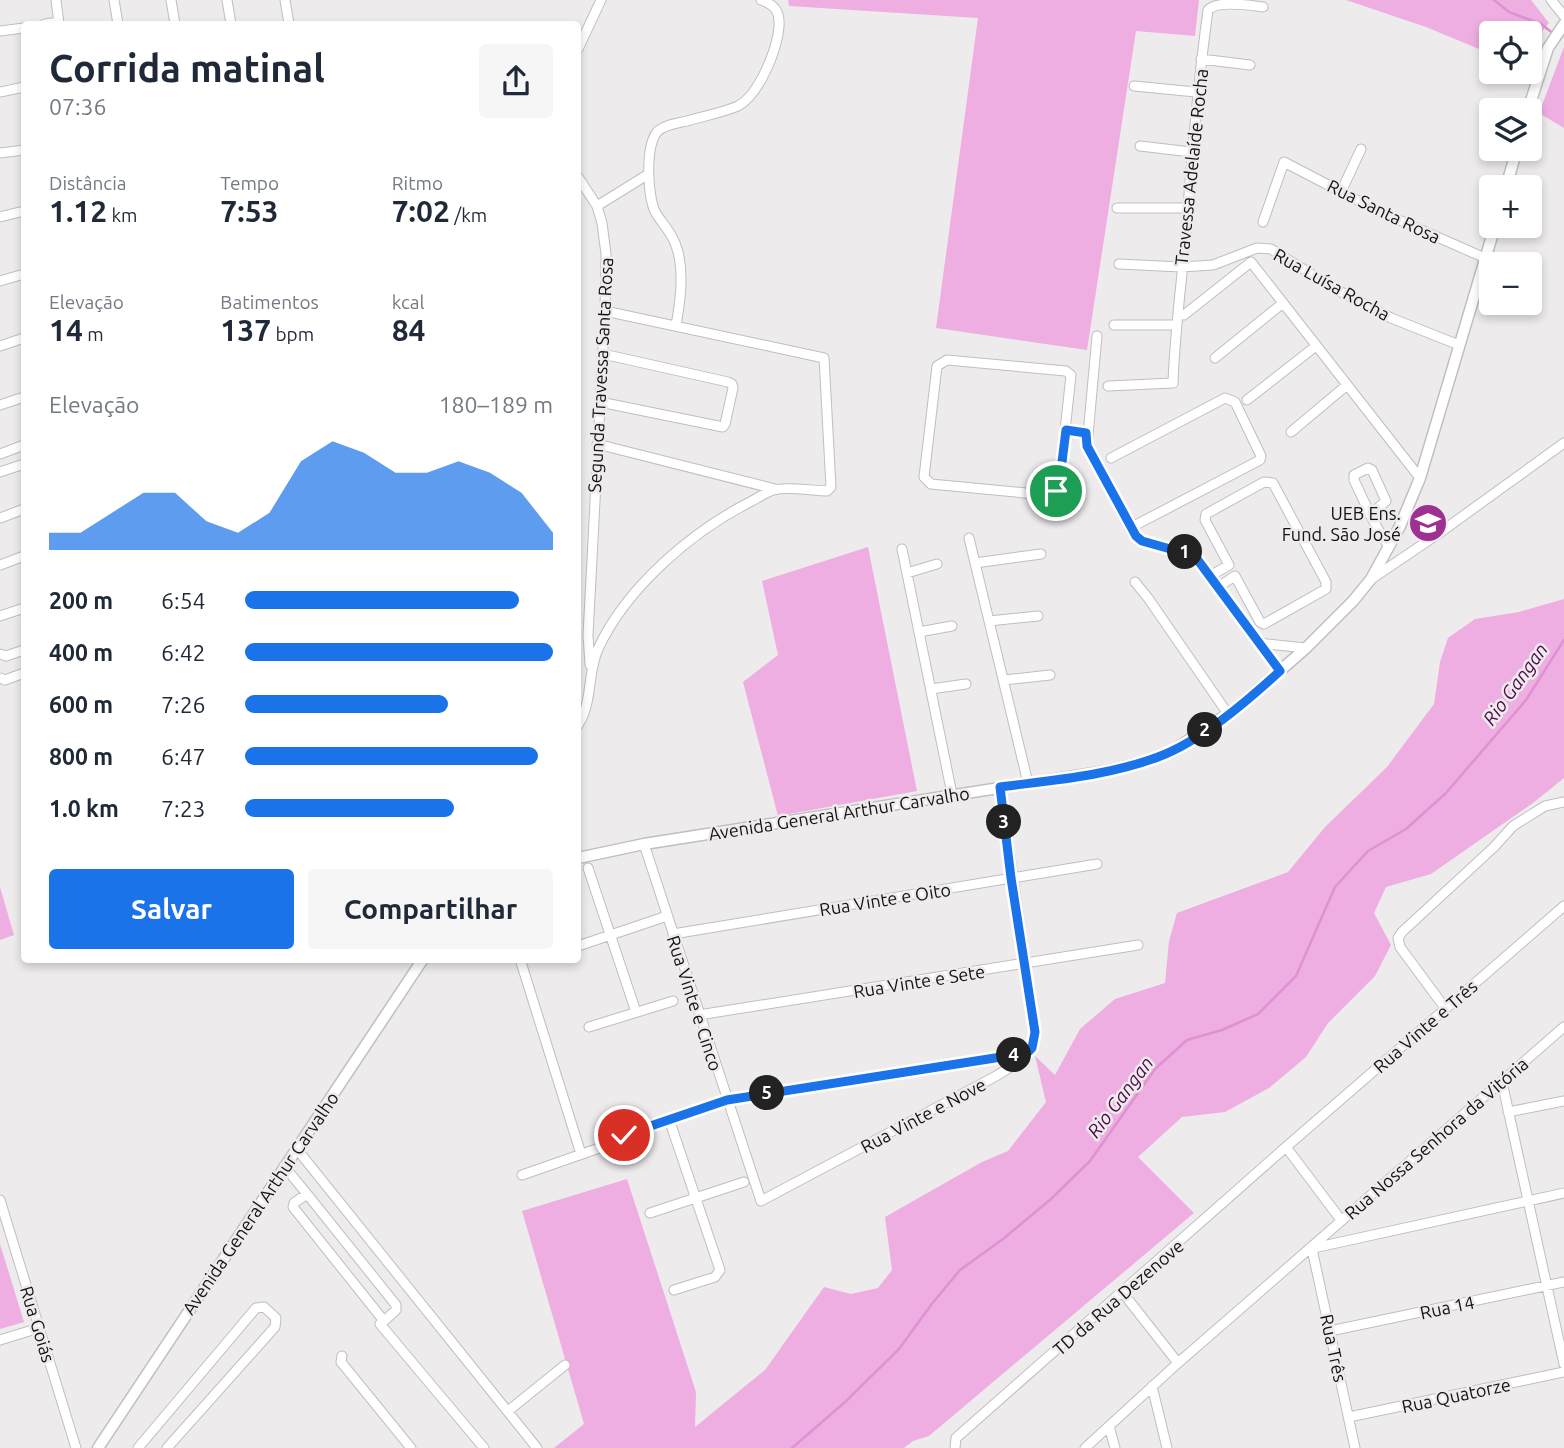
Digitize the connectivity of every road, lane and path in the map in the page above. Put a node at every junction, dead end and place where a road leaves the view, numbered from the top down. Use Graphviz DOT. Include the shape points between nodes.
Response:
graph roads {
  1 [pos="56,0"];
  2 [pos="114,0"];
  3 [pos="171,0"];
  4 [pos="227,0"];
  5 [pos="285,0"];
  6 [pos="601,0"];
  7 [pos="761,0"];
  8 [pos="1551,0"];
  9 [pos="1263,7"];
  10 [pos="59,21"];
  11 [pos="118,21"];
  12 [pos="174,21"];
  13 [pos="230,21"];
  14 [pos="288,21"];
  15 [pos="1563,22"];
  16 [pos="21,28"];
  17 [pos="0,32"];
  18 [pos="581,43"];
  19 [pos="1201,59"];
  20 [pos="1250,65"];
  21 [pos="1135,86"];
  22 [pos="21,87"];
  23 [pos="1,89"];
  24 [pos="1196,92"];
  25 [pos="1532,98"];
  26 [pos="1140,146"];
  27 [pos="1361,149"];
  28 [pos="21,150"];
  29 [pos="1191,152"];
  30 [pos="0,153"];
  31 [pos="648,176"];
  32 [pos="581,182"];
  33 [pos="1341,192"];
  34 [pos="597,206"];
  35 [pos="1117,208"];
  36 [pos="1188,208"];
  37 [pos="21,212"];
  38 [pos="0,217"];
  39 [pos="1263,222"];
  40 [pos="1479,255"];
  41 [pos="1119,264"];
  42 [pos="1181,267"];
  43 [pos="21,275"];
  44 [pos="1479,278"];
  45 [pos="0,281"];
  46 [pos="1283,303"];
  47 [pos="605,311"];
  48 [pos="1184,315"];
  49 [pos="1114,324"];
  50 [pos="1175,325"];
  51 [pos="676,326"];
  52 [pos="1097,336"];
  53 [pos="21,339"];
  54 [pos="1459,345"];
  55 [pos="0,346"];
  56 [pos="1316,346"];
  57 [pos="603,354"];
  58 [pos="1215,358"];
  59 [pos="1347,385"];
  60 [pos="1108,386"];
  61 [pos="21,398"];
  62 [pos="1247,400"];
  63 [pos="600,402"];
  64 [pos="0,405"];
  65 [pos="1066,430"];
  66 [pos="1291,432"];
  67 [pos="1086,433"];
  68 [pos="1564,443"];
  69 [pos="597,444"];
  70 [pos="21,446"];
  71 [pos="0,454"];
  72 [pos="1111,458"];
  73 [pos="21,465"];
  74 [pos="0,472"];
  75 [pos="1420,478"];
  76 [pos="775,489"];
  77 [pos="21,510"];
  78 [pos="1370,515"];
  79 [pos="0,517"];
  80 [pos="1130,528"];
  81 [pos="969,538"];
  82 [pos="1389,546"];
  83 [pos="902,549"];
  84 [pos="1041,554"];
  85 [pos="21,557"];
  86 [pos="975,563"];
  87 [pos="937,564"];
  88 [pos="0,565"];
  89 [pos="1229,565"];
  90 [pos="907,573"];
  91 [pos="1210,576"];
  92 [pos="1235,576"];
  93 [pos="1371,579"];
  94 [pos="1135,582"];
  95 [pos="1217,587"];
  96 [pos="21,609"];
  97 [pos="0,616"];
  98 [pos="1038,616"];
  99 [pos="989,621"];
  100 [pos="952,626"];
  101 [pos="919,632"];
  102 [pos="1258,643"];
  103 [pos="1306,648"];
  104 [pos="21,651"];
  105 [pos="0,656"];
  106 [pos="590,670"];
  107 [pos="1280,671"];
  108 [pos="21,674"];
  109 [pos="1050,675"];
  110 [pos="0,678"];
  111 [pos="1004,681"];
  112 [pos="967,684"];
  113 [pos="930,690"];
  114 [pos="1228,714"];
  115 [pos="581,718"];
  116 [pos="1028,783"];
  117 [pos="1000,787"];
  118 [pos="953,794"];
  119 [pos="1564,802"];
  120 [pos="644,844"];
  121 [pos="581,857"];
  122 [pos="1097,864"];
  123 [pos="589,868"];
  124 [pos="1011,878"];
  125 [pos="1564,906"];
  126 [pos="667,916"];
  127 [pos="673,934"];
  128 [pos="610,935"];
  129 [pos="581,945"];
  130 [pos="1138,945"];
  131 [pos="419,963"];
  132 [pos="521,963"];
  133 [pos="1024,965"];
  134 [pos="673,1001"];
  135 [pos="1445,1008"];
  136 [pos="636,1012"];
  137 [pos="699,1016"];
  138 [pos="589,1027"];
  139 [pos="1564,1027"];
  140 [pos="1027,1053"];
  141 [pos="1502,1082"];
  142 [pos="727,1100"];
  143 [pos="1564,1101"];
  144 [pos="1508,1112"];
  145 [pos="669,1119"];
  146 [pos="624,1135"];
  147 [pos="608,1145"];
  148 [pos="1286,1147"];
  149 [pos="296,1148"];
  150 [pos="581,1154"];
  151 [pos="284,1166"];
  152 [pos="522,1175"];
  153 [pos="744,1182"];
  154 [pos="307,1194"];
  155 [pos="1564,1194"];
  156 [pos="696,1198"];
  157 [pos="0,1200"];
  158 [pos="761,1201"];
  159 [pos="1528,1202"];
  160 [pos="650,1213"];
  161 [pos="1340,1220"];
  162 [pos="1310,1249"];
  163 [pos="1564,1282"];
  164 [pos="1547,1286"];
  165 [pos="674,1290"];
  166 [pos="1123,1293"];
  167 [pos="380,1324"];
  168 [pos="39,1328"];
  169 [pos="1330,1331"];
  170 [pos="0,1340"];
  171 [pos="342,1356"];
  172 [pos="1178,1363"];
  173 [pos="1564,1364"];
  174 [pos="565,1365"];
  175 [pos="1564,1372"];
  176 [pos="1152,1386"];
  177 [pos="508,1411"];
  178 [pos="1349,1417"];
  179 [pos="1109,1426"];
  180 [pos="76,1448"];
  181 [pos="98,1448"];
  182 [pos="138,1448"];
  183 [pos="167,1448"];
  184 [pos="411,1448"];
  185 [pos="484,1448"];
  186 [pos="537,1448"];
  187 [pos="954,1448"];
  188 [pos="1085,1448"];
  189 [pos="1115,1448"];
  190 [pos="1167,1448"];
  191 [pos="1355,1448"];
  1 -- 10 [label="street"];
  2 -- 11 [label="street"];
  3 -- 12 [label="street"];
  4 -- 13 [label="street"];
  5 -- 14 [label="street"];
  6 -- 18 [label="street"];
  7 -- 31 [label="street" via="774,5 779,25 769,63 755,89 739,105 656,133"];
  8 -- 15 [label="street"];
  9 -- 19 [label="street, Travessa Adelaíde Rocha" via="1211,5"];
  15 -- 25 [label="main road"];
  16 -- 17 [label="street"];
  19 -- 20 [label="street"];
  19 -- 24 [label="street, Travessa Adelaíde Rocha"];
  21 -- 24 [label="street"];
  22 -- 23 [label="street"];
  24 -- 29 [label="street, Travessa Adelaíde Rocha"];
  26 -- 29 [label="street"];
  27 -- 33 [label="street"];
  28 -- 30 [label="street"];
  29 -- 36 [label="street, Travessa Adelaíde Rocha"];
  31 -- 34 [label="street"];
  31 -- 51 [label="street" via="655,214 670,230 678,254 681,284"];
  32 -- 34 [label="street, Segunda Travessa Santa Rosa"];
  33 -- 39 [label="street, Rua Santa Rosa" via="1284,162"];
  33 -- 40 [label="street, Rua Santa Rosa"];
  34 -- 47 [label="street, Segunda Travessa Santa Rosa" via="606,246"];
  35 -- 36 [label="street"];
  36 -- 42 [label="street, Travessa Adelaíde Rocha"];
  37 -- 38 [label="street"];
  41 -- 42 [label="street, Rua Luísa Rocha"];
  42 -- 50 [label="street, Travessa Adelaíde Rocha"];
  42 -- 54 [label="street, Rua Luísa Rocha" via="1222,263 1257,248 1271,249 1380,312"];
  43 -- 45 [label="street"];
  44 -- 54 [label="main road, Avenida General Arthur Carvalho"];
  46 -- 48 [label="street" via="1251,262"];
  46 -- 56 [label="street"];
  46 -- 58 [label="street"];
  47 -- 51 [label="street"];
  47 -- 57 [label="street, Segunda Travessa Santa Rosa"];
  49 -- 50 [label="street"];
  50 -- 60 [label="street, Travessa Adelaíde Rocha" via="1173,383"];
  51 -- 76 [label="street" via="824,358 830,490"];
  52 -- 67 [label="street"];
  53 -- 55 [label="street"];
  54 -- 75 [label="main road, Avenida General Arthur Carvalho"];
  56 -- 59 [label="street"];
  56 -- 62 [label="street"];
  57 -- 63 [label="street, Segunda Travessa Santa Rosa"];
  57 -- 63 [label="street" via="728,382 733,388 723,427"];
  59 -- 66 [label="street"];
  59 -- 75 [label="street"];
  61 -- 64 [label="street"];
  63 -- 69 [label="street, Segunda Travessa Santa Rosa"];
  65 -- 65 [label="street" via="1072,380 1066,371 947,360 937,366 924,477 931,484 1051,494 1059,486"];
  65 -- 67 [label="street"];
  67 -- 80 [label="street" via="1087,446"];
  68 -- 93 [label="street"];
  69 -- 76 [label="street"];
  69 -- 106 [label="street, Segunda Travessa Santa Rosa"];
  70 -- 71 [label="street"];
  72 -- 80 [label="street" via="1225,398 1235,402 1261,456"];
  73 -- 74 [label="street"];
  75 -- 82 [label="main road, Avenida General Arthur Carvalho"];
  76 -- 106 [label="street" via="707,527 667,559 603,638"];
  77 -- 79 [label="street"];
  78 -- 78 [label="street" via="1353,477 1368,468 1386,501"];
  78 -- 82 [label="street"];
  80 -- 91 [label="street" via="1142,541 1193,556"];
  81 -- 86 [label="street"];
  82 -- 93 [label="main road, Avenida General Arthur Carvalho"];
  83 -- 90 [label="street"];
  84 -- 86 [label="street"];
  85 -- 88 [label="street"];
  86 -- 99 [label="street"];
  87 -- 90 [label="street"];
  89 -- 91 [label="street"];
  89 -- 92 [label="street"];
  89 -- 92 [label="street" via="1206,514 1271,482 1326,589 1264,624"];
  90 -- 101 [label="street"];
  91 -- 95 [label="street"];
  92 -- 95 [label="street"];
  93 -- 103 [label="main road, Avenida General Arthur Carvalho"];
  94 -- 114 [label="street"];
  95 -- 102 [label="street"];
  96 -- 97 [label="street"];
  98 -- 99 [label="street"];
  99 -- 111 [label="street"];
  100 -- 101 [label="street"];
  101 -- 113 [label="street"];
  102 -- 103 [label="street"];
  102 -- 107 [label="street"];
  103 -- 107 [label="main road, Avenida General Arthur Carvalho"];
  104 -- 105 [label="street"];
  106 -- 115 [label="street" via="588,700"];
  107 -- 114 [label="main road, Avenida General Arthur Carvalho"];
  108 -- 110 [label="street"];
  109 -- 111 [label="street"];
  111 -- 116 [label="street"];
  112 -- 113 [label="street"];
  113 -- 118 [label="street"];
  114 -- 116 [label="main road, Avenida General Arthur Carvalho" via="1181,746 1152,759 1083,776"];
  116 -- 117 [label="main road, Avenida General Arthur Carvalho"];
  117 -- 118 [label="main road, Avenida General Arthur Carvalho"];
  117 -- 124 [label="street"];
  118 -- 120 [label="main road, Avenida General Arthur Carvalho"];
  119 -- 135 [label="street" via="1545,806 1513,826 1398,938"];
  120 -- 121 [label="main road, Avenida General Arthur Carvalho"];
  120 -- 126 [label="street, Rua Vinte e Cinco"];
  122 -- 124 [label="street, Rua Vinte e Oito"];
  123 -- 128 [label="street"];
  124 -- 127 [label="street, Rua Vinte e Oito"];
  124 -- 133 [label="street"];
  125 -- 135 [label="street, Rua Vinte e Três"];
  126 -- 127 [label="street, Rua Vinte e Cinco"];
  126 -- 128 [label="street"];
  127 -- 137 [label="street, Rua Vinte e Cinco"];
  128 -- 129 [label="street"];
  128 -- 136 [label="street"];
  130 -- 133 [label="street, Rua Vinte e Sete"];
  131 -- 149 [label="main road, Avenida General Arthur Carvalho"];
  132 -- 150 [label="street"];
  133 -- 137 [label="street, Rua Vinte e Sete"];
  133 -- 140 [label="street" via="1035,1032"];
  134 -- 136 [label="street"];
  135 -- 148 [label="street, Rua Vinte e Três"];
  136 -- 138 [label="street"];
  137 -- 142 [label="street, Rua Vinte e Cinco"];
  139 -- 141 [label="street, Rua Nossa Senhora da Vitória"];
  140 -- 142 [label="street"];
  140 -- 158 [label="street, Rua Vinte e Nove" via="996,1076"];
  141 -- 144 [label="street"];
  141 -- 161 [label="street, Rua Nossa Senhora da Vitória"];
  142 -- 145 [label="street"];
  142 -- 158 [label="street, Rua Vinte e Cinco"];
  143 -- 144 [label="street"];
  144 -- 159 [label="street"];
  145 -- 146 [label="street"];
  145 -- 156 [label="street"];
  147 -- 150 [label="street"];
  148 -- 161 [label="street"];
  148 -- 166 [label="street, TD da Rua Dezenove"];
  149 -- 151 [label="main road, Avenida General Arthur Carvalho"];
  149 -- 177 [label="street"];
  150 -- 152 [label="street"];
  151 -- 154 [label="street"];
  151 -- 181 [label="main road, Avenida General Arthur Carvalho"];
  153 -- 156 [label="street"];
  154 -- 154 [label="street" via="396,1305 384,1321 293,1208"];
  155 -- 159 [label="street, Rua Nossa Senhora da Vitória"];
  156 -- 160 [label="street"];
  156 -- 165 [label="street" via="719,1273"];
  157 -- 168 [label="street, Rua Goiás"];
  159 -- 162 [label="street, Rua Nossa Senhora da Vitória"];
  159 -- 164 [label="street"];
  161 -- 162 [label="street, Rua Nossa Senhora da Vitória"];
  162 -- 169 [label="street, Rua Três"];
  162 -- 172 [label="street, Rua Nossa Senhora da Vitória"];
  163 -- 164 [label="street, Rua 14"];
  164 -- 169 [label="street, Rua 14"];
  164 -- 173 [label="street"];
  166 -- 172 [label="street"];
  166 -- 187 [label="street, TD da Rua Dezenove" via="957,1438"];
  167 -- 185 [label="street"];
  168 -- 170 [label="street"];
  168 -- 180 [label="street, Rua Goiás"];
  169 -- 178 [label="street, Rua Três"];
  171 -- 184 [label="street" via="341,1362"];
  172 -- 176 [label="street, Rua Nossa Senhora da Vitória"];
  174 -- 177 [label="street"];
  175 -- 178 [label="street, Rua Quatorze"];
  176 -- 179 [label="street, Rua Nossa Senhora da Vitória"];
  176 -- 190 [label="street"];
  177 -- 186 [label="street"];
  178 -- 191 [label="street, Rua Três"];
  179 -- 188 [label="street, Rua Nossa Senhora da Vitória"];
  179 -- 189 [label="street"];
  182 -- 183 [label="street" via="256,1307 264,1307 276,1318 275,1327"];
}
